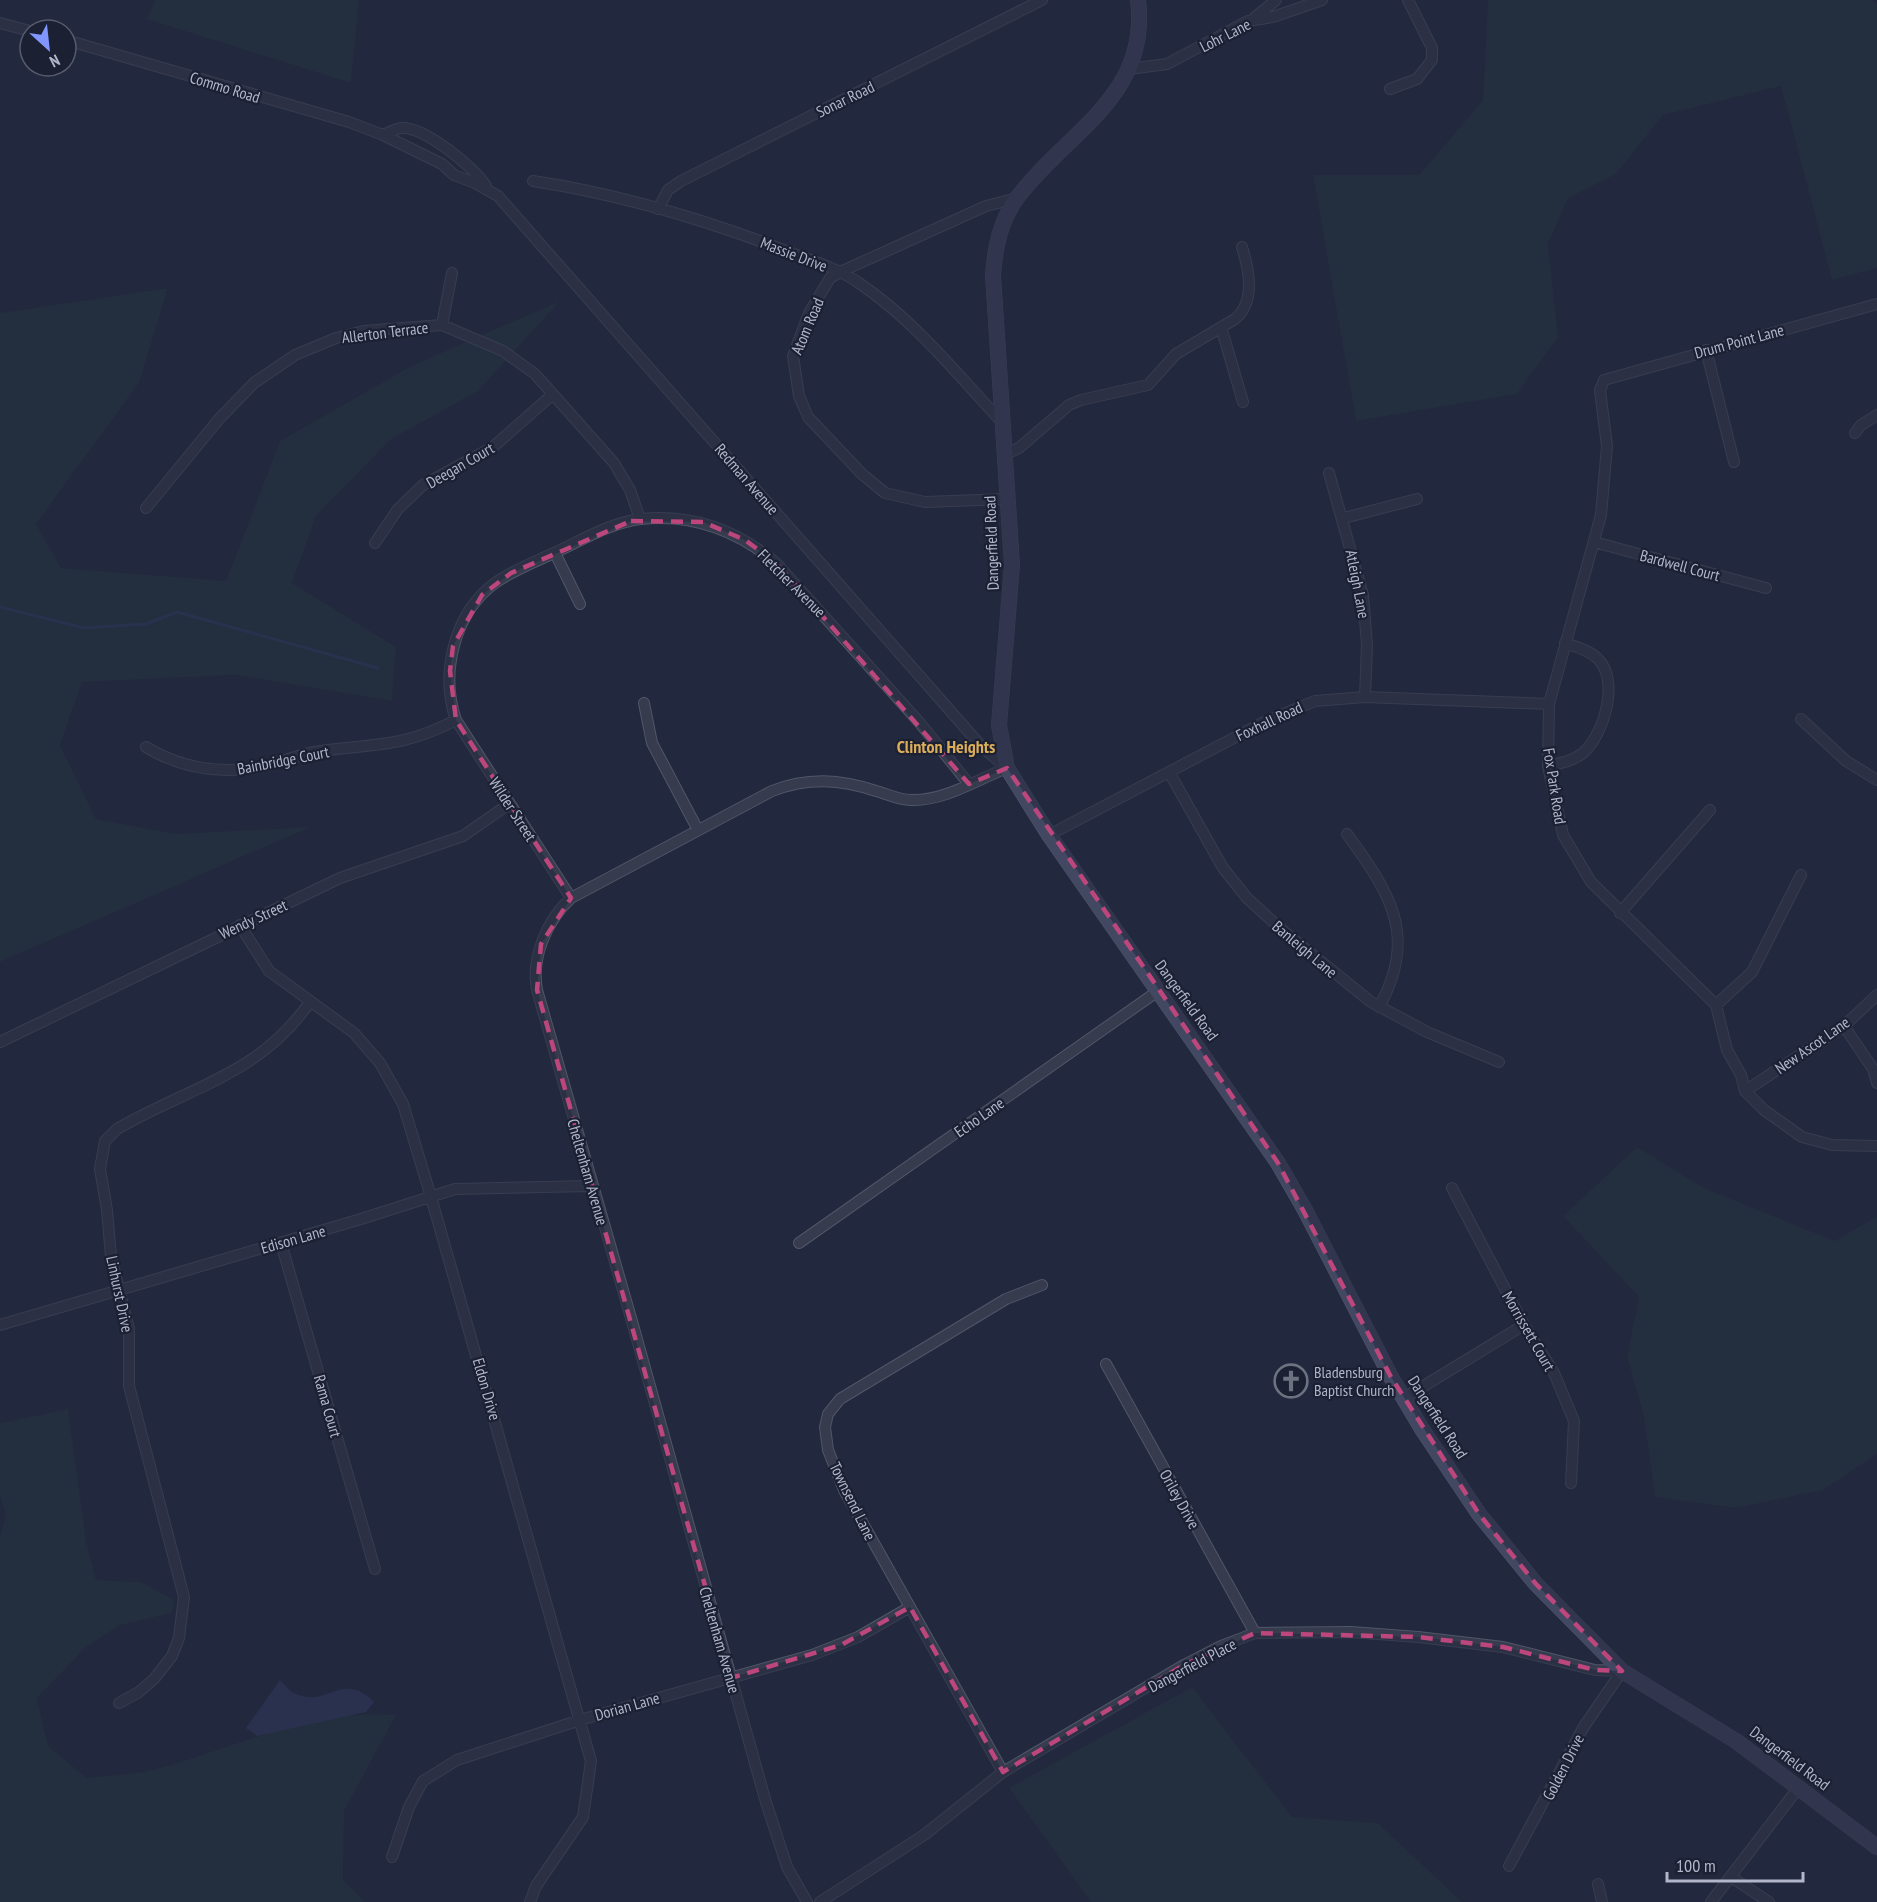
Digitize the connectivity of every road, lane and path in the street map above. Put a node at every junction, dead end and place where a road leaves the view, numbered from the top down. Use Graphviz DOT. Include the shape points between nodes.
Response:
graph roads {
  1 [pos="1042,0"];
  2 [pos="1138,0"];
  3 [pos="1276,0"];
  4 [pos="1322,0"];
  5 [pos="1408,0"];
  6 [pos="1248,21"];
  7 [pos="0,23"];
  8 [pos="18,28"];
  9 [pos="78,43"];
  10 [pos="1129,69"];
  11 [pos="1390,89"];
  12 [pos="383,135"];
  13 [pos="533,182"];
  14 [pos="487,189"];
  15 [pos="1017,198"];
  16 [pos="658,209"];
  17 [pos="1242,247"];
  18 [pos="840,272"];
  19 [pos="452,273"];
  20 [pos="1877,304"];
  21 [pos="442,325"];
  22 [pos="1221,327"];
  23 [pos="1706,350"];
  24 [pos="1603,382"];
  25 [pos="554,394"];
  26 [pos="1243,402"];
  27 [pos="1877,415"];
  28 [pos="1002,422"];
  29 [pos="1855,433"];
  30 [pos="1004,455"];
  31 [pos="1734,462"];
  32 [pos="1329,473"];
  33 [pos="1007,499"];
  34 [pos="1417,499"];
  35 [pos="146,508"];
  36 [pos="1344,518"];
  37 [pos="640,519"];
  38 [pos="1594,542"];
  39 [pos="375,543"];
  40 [pos="555,553"];
  41 [pos="1767,588"];
  42 [pos="580,604"];
  43 [pos="1565,643"];
  44 [pos="1365,697"];
  45 [pos="644,704"];
  46 [pos="1549,704"];
  47 [pos="1801,719"];
  48 [pos="456,720"];
  49 [pos="146,747"];
  50 [pos="1548,766"];
  51 [pos="1006,768"];
  52 [pos="1169,772"];
  53 [pos="1877,780"];
  54 [pos="969,784"];
  55 [pos="509,804"];
  56 [pos="1710,810"];
  57 [pos="698,830"];
  58 [pos="1049,834"];
  59 [pos="1347,834"];
  60 [pos="1802,875"];
  61 [pos="571,898"];
  62 [pos="1620,913"];
  63 [pos="240,925"];
  64 [pos="1158,991"];
  65 [pos="1877,995"];
  66 [pos="310,1002"];
  67 [pos="1716,1005"];
  68 [pos="1379,1007"];
  69 [pos="1844,1026"];
  70 [pos="0,1042"];
  71 [pos="1499,1062"];
  72 [pos="1877,1083"];
  73 [pos="1745,1091"];
  74 [pos="1877,1146"];
  75 [pos="591,1186"];
  76 [pos="1452,1188"];
  77 [pos="431,1197"];
  78 [pos="281,1243"];
  79 [pos="799,1243"];
  80 [pos="1042,1285"];
  81 [pos="119,1291"];
  82 [pos="0,1325"];
  83 [pos="1524,1325"];
  84 [pos="1106,1364"];
  85 [pos="1404,1398"];
  86 [pos="1571,1484"];
  87 [pos="375,1569"];
  88 [pos="910,1607"];
  89 [pos="1255,1634"];
  90 [pos="1622,1671"];
  91 [pos="731,1678"];
  92 [pos="119,1703"];
  93 [pos="579,1720"];
  94 [pos="1003,1772"];
  95 [pos="1799,1787"];
  96 [pos="1877,1847"];
  97 [pos="392,1857"];
  98 [pos="1509,1866"];
  99 [pos="1731,1877"];
  100 [pos="1598,1884"];
  101 [pos="530,1902"];
  102 [pos="807,1902"];
  103 [pos="820,1902"];
  104 [pos="1602,1902"];
  105 [pos="1711,1902"];
  106 [pos="1769,1902"];
  1 -- 16 [label="street, Sonar Road" via="681,181 669,189"];
  2 -- 10 [label="street, Dangerfield Road" via="1140,28"];
  3 -- 6 [label="street"];
  4 -- 6 [label="street, Lohr Lane"];
  5 -- 11 [label="street" via="1432,48 1432,60 1417,79"];
  6 -- 10 [label="street, Lohr Lane" via="1167,64"];
  7 -- 8 [label="street"];
  9 -- 12 [label="street, Commo Road"];
  10 -- 15 [label="street, Dangerfield Road" via="1113,96"];
  12 -- 14 [label="street, Commo Road" via="398,149 435,169 447,168"];
  12 -- 14 [label="street" via="402,128 440,152 454,154 481,178"];
  13 -- 16 [label="street, Massie Drive" via="608,195"];
  14 -- 51 [label="street, Redman Avenue" via="507,204 982,747"];
  15 -- 18 [label="street, Atom Road" via="986,206"];
  15 -- 28 [label="street, Dangerfield Road" via="1001,227 994,259"];
  16 -- 18 [label="street, Massie Drive" via="753,238"];
  17 -- 22 [label="street" via="1249,283 1246,303 1241,314"];
  18 -- 28 [label="street, Massie Drive" via="871,292 929,341"];
  18 -- 33 [label="street, Atom Road" via="830,278 809,313 793,356 799,396 808,417 885,493 925,502"];
  19 -- 21 [label="street"];
  20 -- 23 [label="street, Drum Point Lane"];
  21 -- 25 [label="street, Allerton Terrace" via="503,351 535,374"];
  21 -- 35 [label="street, Allerton Terrace" via="364,331 295,355 254,383"];
  22 -- 26 [label="street"];
  22 -- 30 [label="street" via="1176,354 1148,385 1069,405 1019,448"];
  23 -- 24 [label="street, Drum Point Lane" via="1616,374"];
  23 -- 31 [label="street"];
  24 -- 38 [label="street, Fox Park Road" via="1600,390 1607,466"];
  25 -- 37 [label="street, Allerton Terrace" via="614,463 630,490"];
  25 -- 39 [label="street, Deegan Court" via="493,447 423,484 398,509"];
  27 -- 29 [label="street"];
  28 -- 30 [label="street, Dangerfield Road"];
  30 -- 33 [label="street, Dangerfield Road"];
  32 -- 36 [label="street, Atleigh Lane"];
  33 -- 51 [label="street, Dangerfield Road" via="1012,583 999,725"];
  34 -- 36 [label="street"];
  36 -- 44 [label="street, Atleigh Lane" via="1364,595"];
  37 -- 40 [label="street, Fletcher Avenue"];
  37 -- 54 [label="street, Fletcher Avenue" via="703,522 760,550 882,679"];
  38 -- 41 [label="street, Bardwell Court"];
  38 -- 43 [label="street, Fox Park Road"];
  40 -- 42 [label="street"];
  40 -- 48 [label="street, Fletcher Avenue" via="493,584 462,622 453,646 450,671"];
  43 -- 46 [label="street, Fox Park Road"];
  43 -- 50 [label="street" via="1588,651 1601,662 1609,694 1593,742 1575,758"];
  44 -- 46 [label="street, Foxhall Road"];
  44 -- 52 [label="street, Foxhall Road" via="1300,705"];
  45 -- 57 [label="street" via="652,743"];
  46 -- 50 [label="street, Fox Park Road"];
  47 -- 53 [label="street" via="1846,761"];
  48 -- 49 [label="street, Bainbridge Court" via="411,740 311,753 246,770 201,769"];
  48 -- 55 [label="street, Wilder Street"];
  50 -- 62 [label="street, Fox Park Road" via="1563,835 1591,882"];
  51 -- 54 [label="street, Cheltenham Avenue"];
  51 -- 58 [label="street, Dangerfield Road"];
  52 -- 58 [label="street, Foxhall Road"];
  52 -- 68 [label="street, Banleigh Lane" via="1218,860 1247,898"];
  54 -- 57 [label="street, Cheltenham Avenue" via="945,795 910,800 853,784 805,781 772,791"];
  55 -- 61 [label="street, Wilder Street"];
  55 -- 63 [label="street, Wendy Street" via="463,836 340,878"];
  56 -- 62 [label="street"];
  57 -- 61 [label="street, Cheltenham Avenue"];
  58 -- 64 [label="street, Dangerfield Road"];
  59 -- 68 [label="street" via="1383,884 1394,914 1395,972"];
  60 -- 67 [label="street" via="1752,972"];
  61 -- 75 [label="street, Cheltenham Avenue" via="548,928 535,978"];
  62 -- 67 [label="street, Fox Park Road"];
  63 -- 66 [label="street, Eldon Drive" via="269,971"];
  63 -- 70 [label="street, Wendy Street"];
  64 -- 79 [label="street, Echo Lane"];
  64 -- 85 [label="street, Dangerfield Road" via="1281,1169"];
  65 -- 69 [label="street, New Ascot Lane"];
  66 -- 77 [label="street, Eldon Drive" via="354,1033 388,1074 403,1104"];
  66 -- 81 [label="street, Linhurst Drive" via="292,1027 252,1061 117,1129 105,1141 100,1159 101,1178"];
  67 -- 73 [label="street" via="1727,1050"];
  68 -- 71 [label="street, Banleigh Lane"];
  69 -- 72 [label="street" via="1873,1069"];
  69 -- 73 [label="street, New Ascot Lane"];
  73 -- 74 [label="street" via="1802,1137 1832,1145"];
  75 -- 77 [label="street, Edison Lane" via="474,1187"];
  75 -- 91 [label="street, Cheltenham Avenue"];
  76 -- 83 [label="street, Morrissett Court"];
  77 -- 78 [label="street, Edison Lane"];
  77 -- 93 [label="street, Eldon Drive"];
  78 -- 81 [label="street, Edison Lane"];
  78 -- 87 [label="street, Rama Court"];
  80 -- 88 [label="street, Townsend Lane" via="1006,1299 840,1399 828,1414 826,1441 842,1484"];
  81 -- 82 [label="street, Edison Lane"];
  81 -- 92 [label="street, Linhurst Drive" via="129,1329 130,1392 184,1597 179,1638 172,1656 140,1692"];
  83 -- 85 [label="street"];
  83 -- 86 [label="street, Morrissett Court" via="1554,1373 1574,1421"];
  84 -- 89 [label="street, Oriley Drive"];
  85 -- 90 [label="street, Dangerfield Road" via="1499,1539 1536,1584"];
  88 -- 91 [label="street, Dorian Lane" via="841,1645"];
  88 -- 94 [label="street, Townsend Lane"];
  89 -- 90 [label="street, Dangerfield Place" via="1351,1632 1418,1637 1503,1647 1595,1670"];
  89 -- 94 [label="street, Dangerfield Place" via="1184,1665"];
  90 -- 95 [label="street, Dangerfield Road" via="1708,1722"];
  90 -- 98 [label="street, Golden Drive" via="1583,1728"];
  91 -- 93 [label="street, Dorian Lane"];
  91 -- 102 [label="street, Cheltenham Avenue" via="782,1853"];
  93 -- 97 [label="street, Dorian Lane" via="457,1761 423,1781"];
  93 -- 101 [label="street, Eldon Drive" via="591,1761 583,1817 536,1886"];
  94 -- 103 [label="street, Dangerfield Place" via="924,1835"];
  95 -- 96 [label="street, Dangerfield Road"];
  95 -- 99 [label="street"];
  99 -- 105 [label="street"];
  99 -- 106 [label="street"];
  100 -- 104 [label="street"];
}
